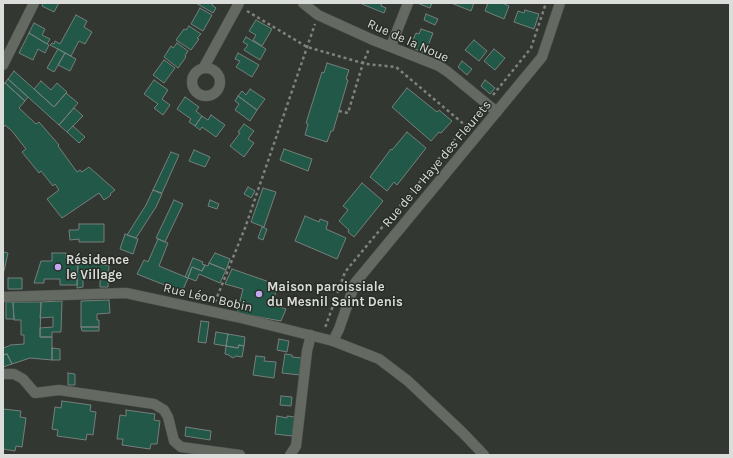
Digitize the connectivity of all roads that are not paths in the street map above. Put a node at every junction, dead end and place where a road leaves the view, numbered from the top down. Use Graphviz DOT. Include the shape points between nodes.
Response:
graph roads {
  1 [pos="34,3"];
  2 [pos="303,3"];
  3 [pos="408,3"];
  4 [pos="238,4"];
  5 [pos="556,4"];
  6 [pos="390,46"];
  7 [pos="3,65"];
  8 [pos="204,67"];
  9 [pos="497,112"];
  10 [pos="3,297"];
  11 [pos="311,335"];
  12 [pos="333,341"];
  13 [pos="3,374"];
  14 [pos="240,455"];
  15 [pos="290,455"];
  16 [pos="484,455"];
  1 -- 7 [label="street"];
  2 -- 6 [label="street, Rue de la Noue" via="318,15"];
  3 -- 6 [label="street"];
  4 -- 8 [label="street"];
  5 -- 9 [label="street, Rue de la Haye des Fleurets" via="542,57"];
  6 -- 9 [label="street, Rue de la Noue" via="439,66"];
  9 -- 12 [label="street, Rue de la Haye des Fleurets" via="355,283"];
  10 -- 11 [label="street, Rue Léon Bobin" via="126,293"];
  11 -- 12 [label="street, Rue Léon Bobin"];
  11 -- 15 [label="street" via="296,446"];
  12 -- 16 [label="street, Rue Léon Bobin" via="379,359 408,381"];
  13 -- 14 [label="street" via="14,374 23,379 35,393 59,390 154,404 164,410 174,441 181,447"];
}
